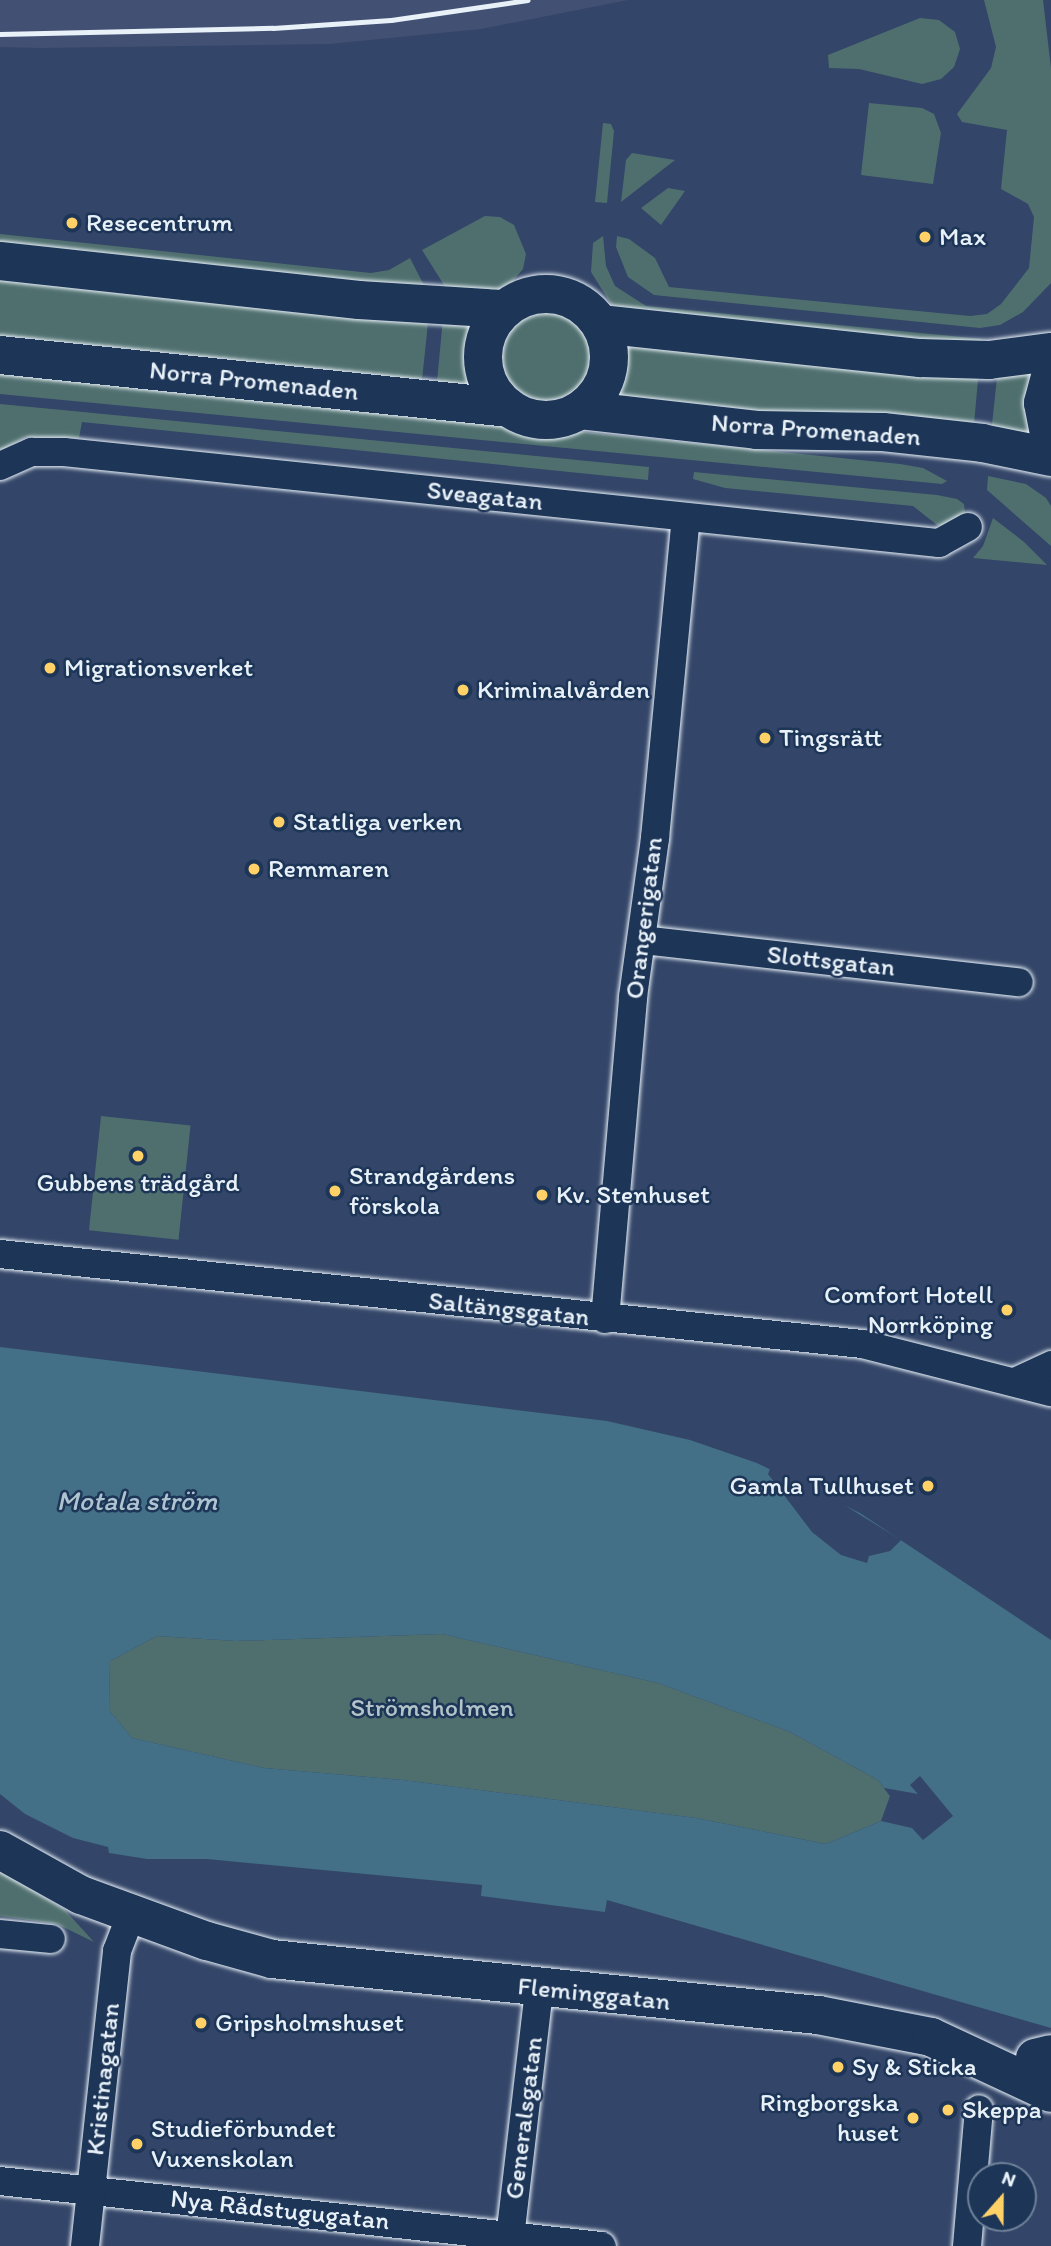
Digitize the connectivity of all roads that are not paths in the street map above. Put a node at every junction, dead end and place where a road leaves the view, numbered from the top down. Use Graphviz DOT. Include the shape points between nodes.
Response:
graph roads {
  1 [pos="0,261"];
  2 [pos="503,310"];
  3 [pos="600,324"];
  4 [pos="1051,352"];
  5 [pos="0,355"];
  6 [pos="1051,373"];
  7 [pos="509,408"];
  8 [pos="580,410"];
  9 [pos="757,430"];
  10 [pos="1051,444"];
  11 [pos="1051,457"];
  12 [pos="0,466"];
  13 [pos="1051,484"];
  14 [pos="686,517"];
  15 [pos="968,527"];
  16 [pos="642,940"];
  17 [pos="1019,982"];
  18 [pos="0,1254"];
  19 [pos="606,1319"];
  20 [pos="1051,1365"];
  21 [pos="1015,1382"];
  22 [pos="1051,1392"];
  23 [pos="0,1850"];
  24 [pos="131,1914"];
  25 [pos="0,1934"];
  26 [pos="51,1939"];
  27 [pos="539,1989"];
  28 [pos="931,2037"];
  29 [pos="1046,2059"];
  30 [pos="1051,2093"];
  31 [pos="979,2110"];
  32 [pos="0,2181"];
  33 [pos="92,2189"];
  34 [pos="510,2241"];
  35 [pos="85,2246"];
  36 [pos="601,2246"];
  37 [pos="967,2246"];
  1 -- 2 [label="main road" via="359,300"];
  2 -- 3 [label="main road" via="533,295 558,295 579,303"];
  2 -- 7 [label="main road" via="484,341 483,360 495,395"];
  3 -- 4 [label="main road" via="920,358 989,360"];
  3 -- 8 [label="main road" via="608,347 607,371 601,386"];
  5 -- 7 [label="main road, Norra Promenaden"];
  6 -- 10 [label="main road" via="1044,403"];
  7 -- 8 [label="main road" via="544,420"];
  8 -- 9 [label="main road, Norra Promenaden"];
  9 -- 11 [label="main road, Norra Promenaden" via="883,432 982,443"];
  9 -- 13 [label="main road" via="979,465"];
  12 -- 14 [label="street, Sveagatan" via="32,452 64,452"];
  14 -- 15 [label="street, Sveagatan" via="939,542"];
  14 -- 16 [label="street, Orangerigatan"];
  16 -- 17 [label="street, Slottsgatan"];
  16 -- 19 [label="street, Orangerigatan"];
  18 -- 19 [label="street, Saltängsgatan"];
  19 -- 21 [label="street, Saltängsgatan" via="862,1344"];
  20 -- 21 [label="street"];
  21 -- 22 [label="street, Saltängsgatan"];
  23 -- 24 [label="main road, Fleminggatan" via="81,1895"];
  24 -- 27 [label="main road, Fleminggatan" via="272,1959"];
  24 -- 33 [label="street, Kristinagatan" via="117,1951"];
  25 -- 26 [label="street"];
  27 -- 28 [label="main road, Fleminggatan" via="818,2015"];
  27 -- 34 [label="street, Generalsgatan"];
  28 -- 29 [label="main road"];
  28 -- 30 [label="main road, Fleminggatan"];
  31 -- 37 [label="street"];
  32 -- 33 [label="street, Nya Rådstugugatan"];
  33 -- 34 [label="street, Nya Rådstugugatan"];
  33 -- 35 [label="street, Kristinagatan"];
  34 -- 36 [label="street, Nya Rådstugugatan"];
}
